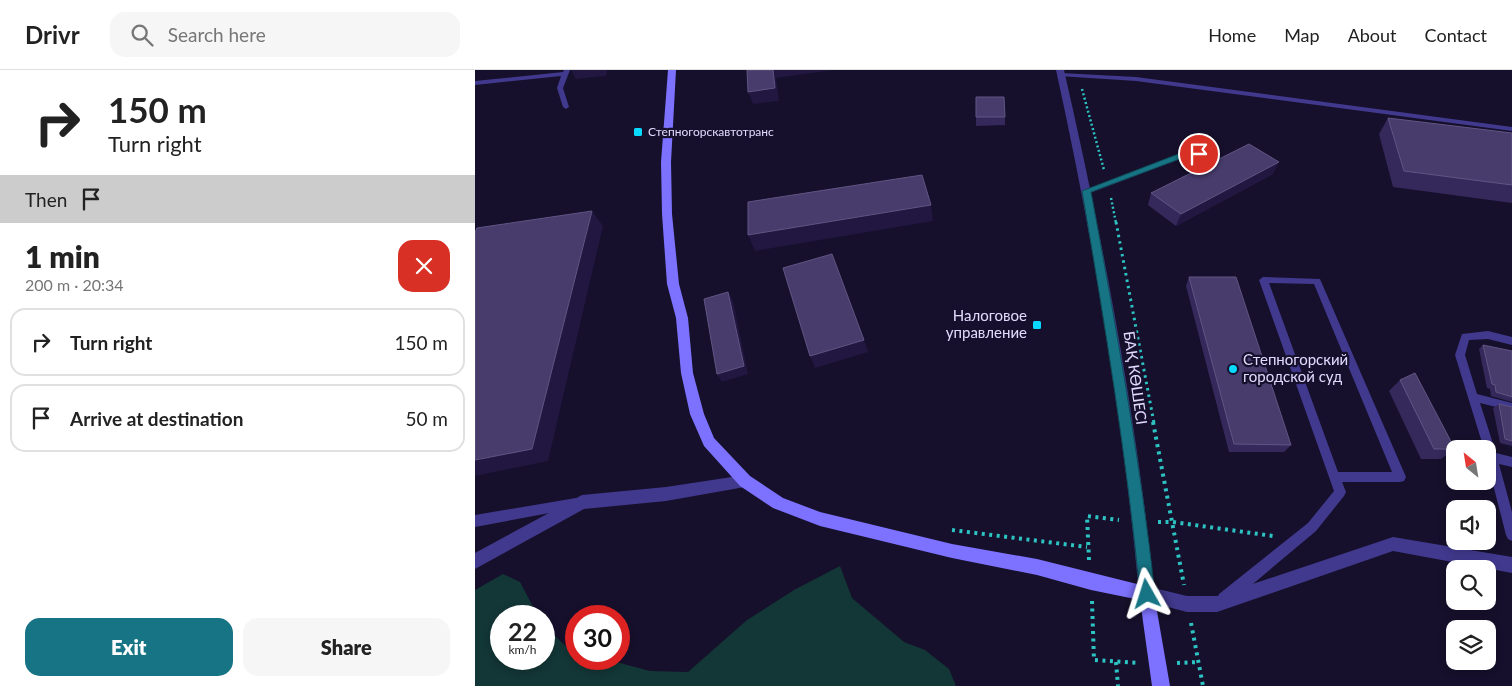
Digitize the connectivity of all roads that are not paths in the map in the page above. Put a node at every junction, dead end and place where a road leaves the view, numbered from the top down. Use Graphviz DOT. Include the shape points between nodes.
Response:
graph roads {
  1 [pos="672,70"];
  2 [pos="566,72"];
  3 [pos="1061,72"];
  4 [pos="475,83"];
  5 [pos="566,107"];
  6 [pos="1512,128"];
  7 [pos="1214,160"];
  8 [pos="1087,191"];
  9 [pos="1512,341"];
  10 [pos="1473,397"];
  11 [pos="1512,407"];
  12 [pos="1487,440"];
  13 [pos="1496,457"];
  14 [pos="1512,462"];
  15 [pos="1496,472"];
  16 [pos="1335,477"];
  17 [pos="745,481"];
  18 [pos="582,502"];
  19 [pos="475,521"];
  20 [pos="1512,535"];
  21 [pos="475,561"];
  22 [pos="1512,565"];
  23 [pos="1147,594"];
  24 [pos="1217,604"];
  25 [pos="1161,686"];
  1 -- 17 [label="street" via="666,162 667,214 673,284 682,318 687,373 697,414 709,442"];
  2 -- 4 [label="lane"];
  2 -- 5 [label="lane" via="560,88"];
  3 -- 6 [label="lane"];
  3 -- 8 [label="street, БАҚ КӨШЕСІ"];
  7 -- 8 [label="lane" via="1199,154 1184,154"];
  8 -- 23 [label="street, БАҚ КӨШЕСІ" via="1140,522"];
  9 -- 10 [label="lane" via="1489,335 1465,337 1459,355"];
  10 -- 11 [label="lane"];
  10 -- 12 [label="lane"];
  13 -- 14 [label="lane"];
  15 -- 20 [label="lane"];
  16 -- 16 [label="lane" via="1267,289 1263,280 1317,281 1400,477"];
  16 -- 24 [label="lane" via="1340,492 1311,527"];
  17 -- 18 [label="street" via="666,494"];
  17 -- 23 [label="street" via="778,503 820,519"];
  18 -- 19 [label="lane"];
  18 -- 21 [label="street"];
  22 -- 24 [label="street" via="1393,544"];
  23 -- 24 [label="street" via="1187,604"];
  23 -- 25 [label="street"];
}
